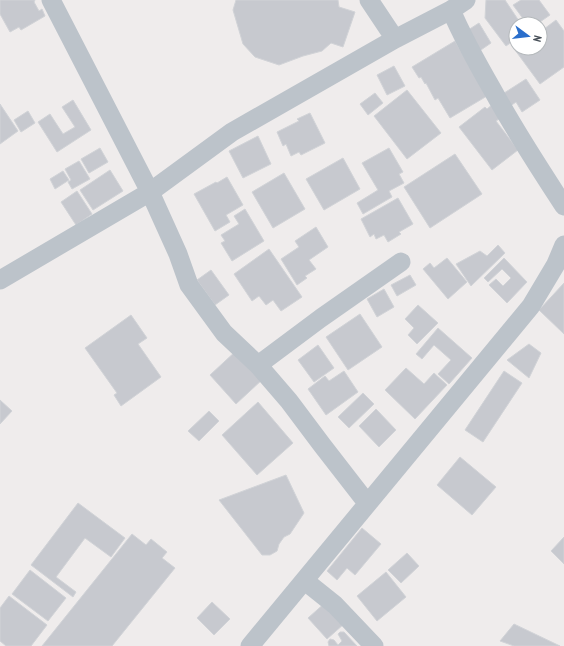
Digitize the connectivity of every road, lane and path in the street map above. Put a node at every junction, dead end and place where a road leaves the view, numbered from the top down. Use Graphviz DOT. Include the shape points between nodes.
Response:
graph roads {
  1 [pos="51,0"];
  2 [pos="369,0"];
  3 [pos="458,5"];
  4 [pos="394,39"];
  5 [pos="150,192"];
  6 [pos="564,206"];
  7 [pos="564,245"];
  8 [pos="401,262"];
  9 [pos="0,280"];
  10 [pos="258,365"];
  11 [pos="367,503"];
  12 [pos="304,581"];
  13 [pos="250,646"];
  14 [pos="374,646"];
  1 -- 5 [label="street"];
  2 -- 4 [label="street"];
  3 -- 4 [label="street"];
  3 -- 6 [label="street" via="463,38 535,163"];
  4 -- 5 [label="street" via="232,132"];
  5 -- 9 [label="street"];
  5 -- 10 [label="street" via="189,285 224,333"];
  7 -- 11 [label="street" via="556,264 531,306"];
  8 -- 10 [label="street"];
  10 -- 11 [label="street" via="290,401"];
  11 -- 12 [label="street"];
  12 -- 13 [label="street"];
  12 -- 14 [label="street" via="335,605"];
}
